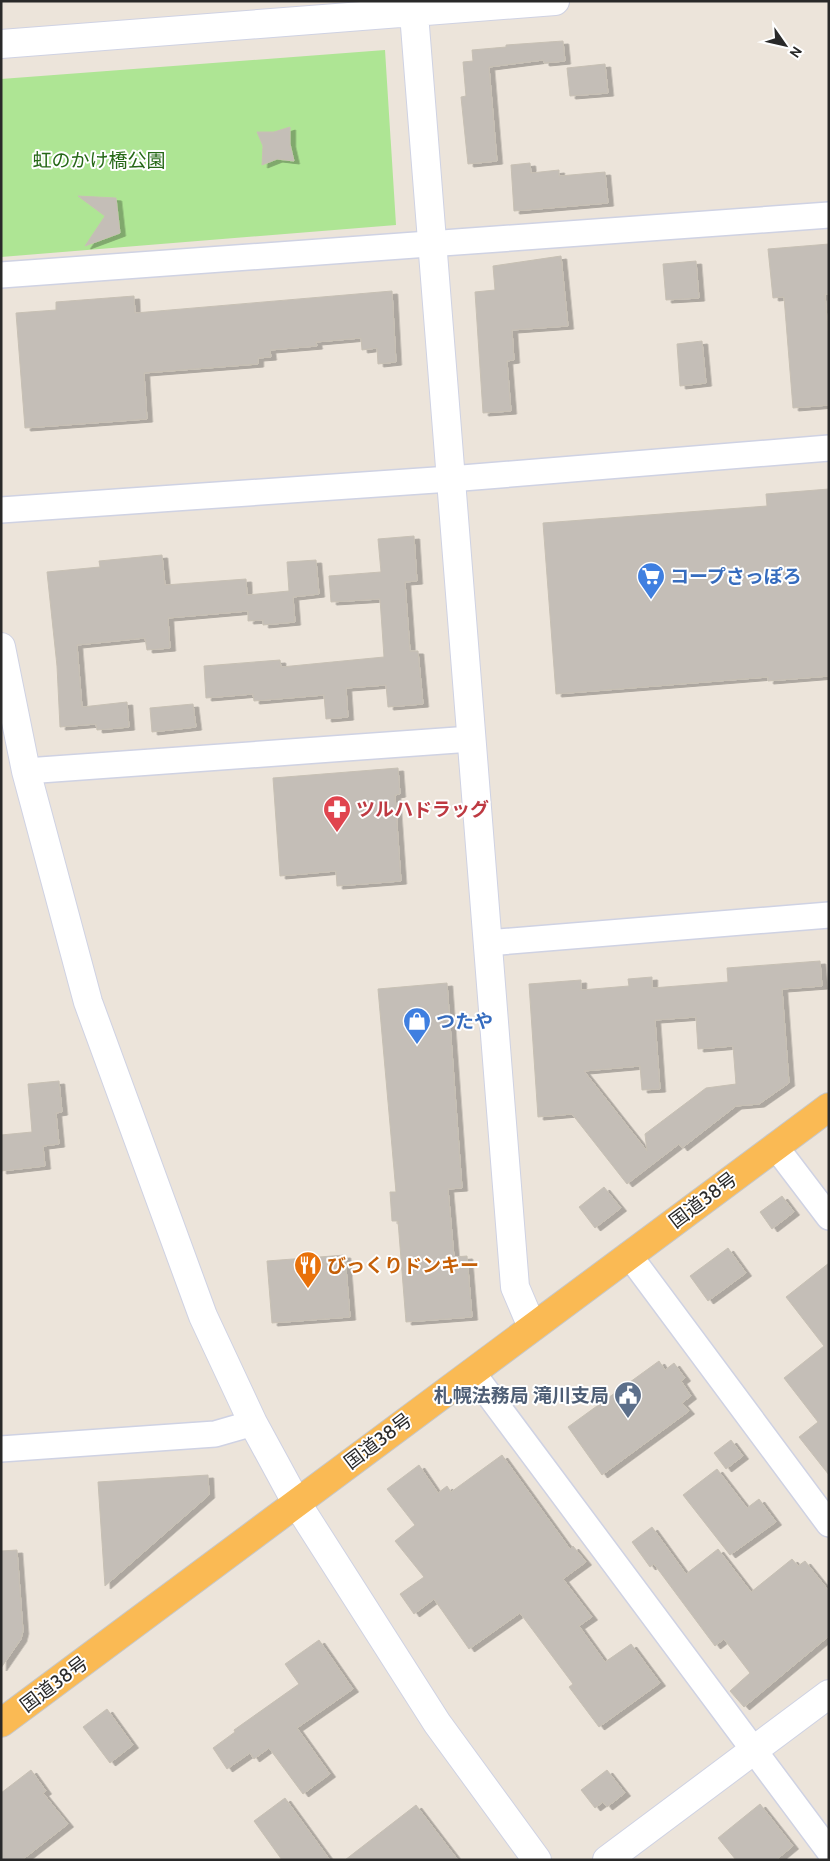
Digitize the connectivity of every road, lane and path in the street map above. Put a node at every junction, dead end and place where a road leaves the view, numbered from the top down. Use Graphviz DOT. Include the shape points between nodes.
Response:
graph roads {
  1 [pos="555,1"];
  2 [pos="414,7"];
  3 [pos="1,44"];
  4 [pos="829,215"];
  5 [pos="433,244"];
  6 [pos="1,275"];
  7 [pos="829,448"];
  8 [pos="450,479"];
  9 [pos="1,510"];
  10 [pos="1,647"];
  11 [pos="471,739"];
  12 [pos="26,771"];
  13 [pos="829,915"];
  14 [pos="487,943"];
  15 [pos="829,1107"];
  16 [pos="775,1146"];
  17 [pos="829,1217"];
  18 [pos="629,1255"];
  19 [pos="532,1327"];
  20 [pos="472,1372"];
  21 [pos="253,1423"];
  22 [pos="1,1449"];
  23 [pos="296,1502"];
  24 [pos="829,1524"];
  25 [pos="829,1694"];
  26 [pos="1,1723"];
  27 [pos="754,1749"];
  28 [pos="829,1851"];
  29 [pos="537,1860"];
  30 [pos="606,1860"];
  1 -- 2 [label="street"];
  2 -- 3 [label="street"];
  2 -- 5 [label="street"];
  4 -- 5 [label="street"];
  5 -- 6 [label="street"];
  5 -- 8 [label="street"];
  7 -- 8 [label="street"];
  8 -- 9 [label="street"];
  8 -- 11 [label="street"];
  10 -- 12 [label="street"];
  11 -- 12 [label="street"];
  11 -- 14 [label="street"];
  12 -- 21 [label="street" via="88,1002 203,1316"];
  13 -- 14 [label="street"];
  14 -- 19 [label="street" via="515,1287"];
  15 -- 16 [label="highway, 国道38号"];
  16 -- 17 [label="street"];
  16 -- 18 [label="highway, 国道38号"];
  18 -- 19 [label="highway, 国道38号"];
  18 -- 24 [label="street"];
  19 -- 20 [label="highway, 国道38号"];
  20 -- 23 [label="highway, 国道38号"];
  20 -- 27 [label="street"];
  21 -- 22 [label="street" via="215,1434"];
  21 -- 23 [label="street"];
  23 -- 26 [label="highway, 国道38号"];
  23 -- 29 [label="street" via="437,1723"];
  25 -- 27 [label="street"];
  27 -- 28 [label="street"];
  27 -- 30 [label="street"];
}
